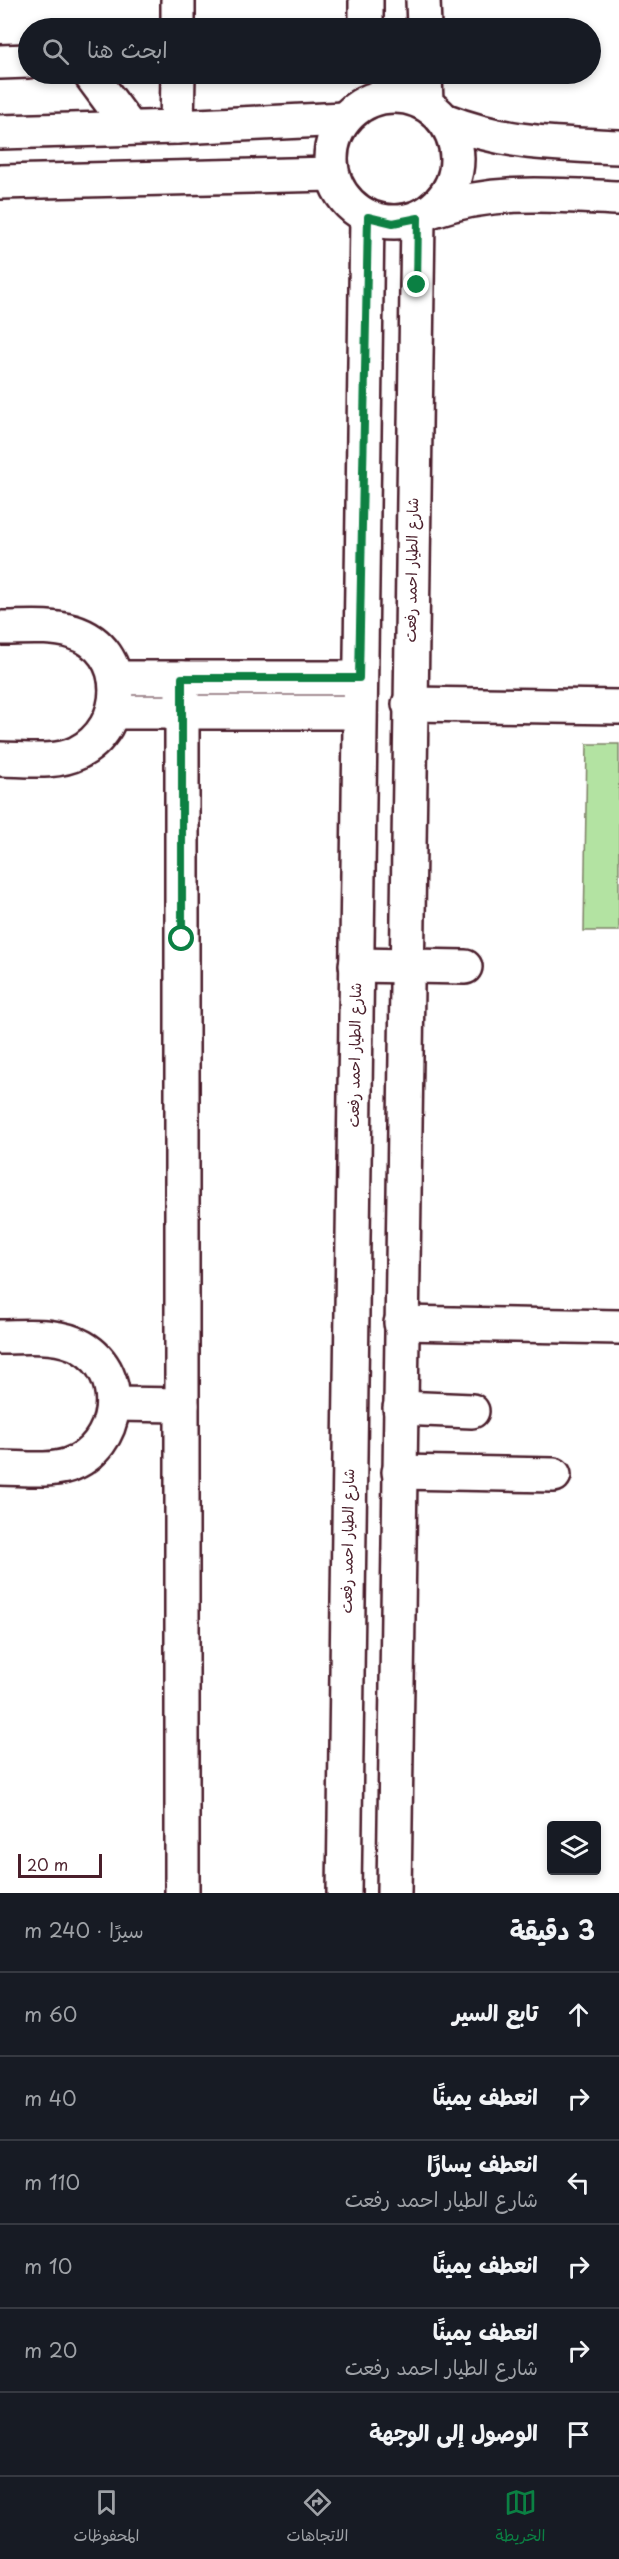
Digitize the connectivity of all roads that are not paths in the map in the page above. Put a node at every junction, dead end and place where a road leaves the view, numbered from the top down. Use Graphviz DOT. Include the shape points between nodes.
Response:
graph roads {
  1 [pos="178,0"];
  2 [pos="366,0"];
  3 [pos="423,0"];
  4 [pos="178,18"];
  5 [pos="366,18"];
  6 [pos="424,18"];
  7 [pos="18,61"];
  8 [pos="0,62"];
  9 [pos="97,84"];
  10 [pos="178,84"];
  11 [pos="358,98"];
  12 [pos="432,99"];
  13 [pos="177,127"];
  14 [pos="130,128"];
  15 [pos="0,132"];
  16 [pos="619,147"];
  17 [pos="332,174"];
  18 [pos="0,182"];
  19 [pos="619,198"];
  20 [pos="425,214"];
  21 [pos="368,217"];
  22 [pos="0,628"];
  23 [pos="115,678"];
  24 [pos="182,678"];
  25 [pos="359,678"];
  26 [pos="409,704"];
  27 [pos="619,707"];
  28 [pos="114,712"];
  29 [pos="182,712"];
  30 [pos="359,712"];
  31 [pos="0,759"];
  32 [pos="356,965"];
  33 [pos="406,966"];
  34 [pos="465,967"];
  35 [pos="401,1323"];
  36 [pos="619,1327"];
  37 [pos="0,1338"];
  38 [pos="114,1404"];
  39 [pos="182,1405"];
  40 [pos="400,1408"];
  41 [pos="472,1411"];
  42 [pos="0,1468"];
  43 [pos="399,1472"];
  44 [pos="554,1475"];
  45 [pos="182,1893"];
  46 [pos="344,1893"];
  47 [pos="394,1893"];
  1 -- 4 [label="street"];
  2 -- 5 [label="street"];
  3 -- 6 [label="street"];
  7 -- 8 [label="street"];
  9 -- 14 [label="street"];
  10 -- 13 [label="street"];
  11 -- 12 [label="street"];
  11 -- 13 [label="street"];
  11 -- 17 [label="street" via="333,140"];
  12 -- 16 [label="street" via="477,132 527,142"];
  12 -- 20 [label="street" via="455,142 457,167 444,198"];
  13 -- 14 [label="street"];
  14 -- 15 [label="street"];
  17 -- 18 [label="street"];
  17 -- 21 [label="street" via="345,200"];
  19 -- 20 [label="street" via="506,194 469,199"];
  20 -- 21 [label="street" via="393,223"];
  20 -- 26 [label="street, شارع الطيار احمد رفعت"];
  21 -- 25 [label="street, شارع الطيار احمد رفعت"];
  22 -- 23 [label="street" via="75,632 93,643 107,659"];
  23 -- 24 [label="street"];
  23 -- 28 [label="street"];
  24 -- 25 [label="street"];
  24 -- 29 [label="street"];
  25 -- 30 [label="street, شارع الطيار احمد رفعت"];
  26 -- 27 [label="street"];
  26 -- 33 [label="street, شارع الطيار احمد رفعت"];
  28 -- 29 [label="street"];
  28 -- 31 [label="street" via="106,730 75,754 56,759"];
  29 -- 30 [label="street"];
  29 -- 39 [label="street"];
  30 -- 32 [label="street, شارع الطيار احمد رفعت"];
  32 -- 33 [label="street"];
  32 -- 46 [label="street, شارع الطيار احمد رفعت"];
  33 -- 34 [label="street"];
  33 -- 35 [label="street, شارع الطيار احمد رفعت"];
  35 -- 36 [label="street"];
  35 -- 40 [label="street, شارع الطيار احمد رفعت"];
  37 -- 38 [label="street" via="51,1338 82,1347 105,1371"];
  38 -- 39 [label="street"];
  38 -- 42 [label="street" via="105,1434 84,1458 53,1468"];
  39 -- 45 [label="street"];
  40 -- 41 [label="street"];
  40 -- 43 [label="street, شارع الطيار احمد رفعت"];
  43 -- 44 [label="street"];
  43 -- 47 [label="street, شارع الطيار احمد رفعت"];
}
